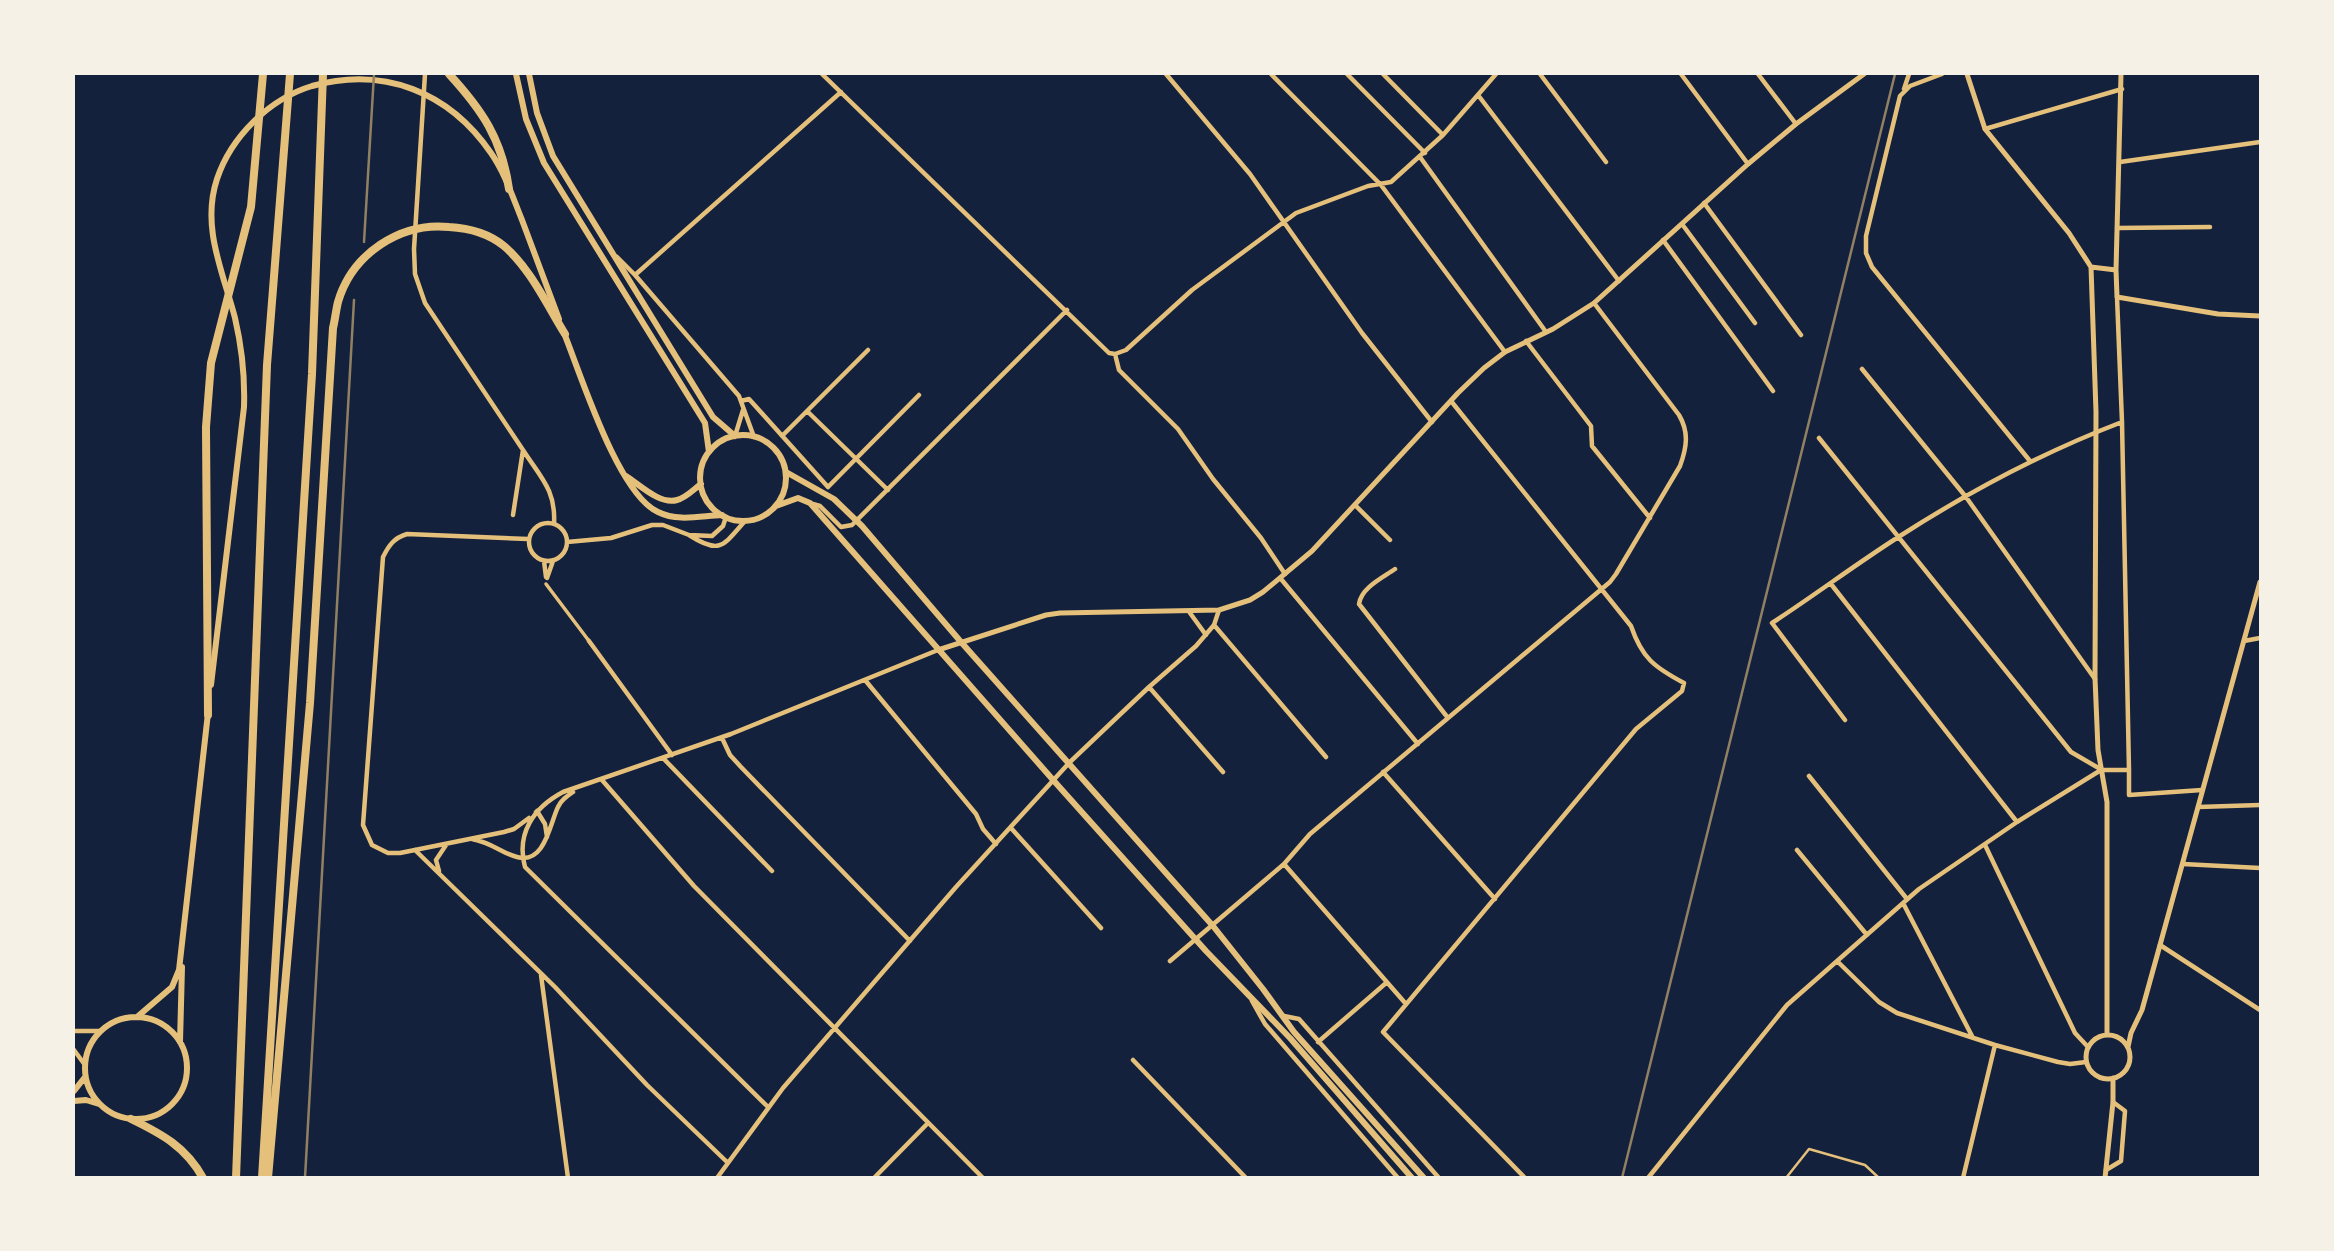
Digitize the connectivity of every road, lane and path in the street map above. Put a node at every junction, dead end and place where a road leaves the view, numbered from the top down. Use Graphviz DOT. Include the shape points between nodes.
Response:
graph roads {
  1 [pos="263,74"];
  2 [pos="290,74"];
  3 [pos="323,74"];
  4 [pos="425,74"];
  5 [pos="449,74"];
  6 [pos="516,74"];
  7 [pos="529,74"];
  8 [pos="822,74"];
  9 [pos="1166,74"];
  10 [pos="1271,74"];
  11 [pos="1348,74"];
  12 [pos="1384,74"];
  13 [pos="1496,74"];
  14 [pos="1540,74"];
  15 [pos="1681,74"];
  16 [pos="1758,74"];
  17 [pos="1861,74"];
  18 [pos="1909,74"];
  19 [pos="1942,74"];
  20 [pos="1968,74"];
  21 [pos="2121,74"];
  22 [pos="2122,89"];
  23 [pos="1904,90"];
  24 [pos="841,92"];
  25 [pos="1478,96"];
  26 [pos="1796,124"];
  27 [pos="1985,129"];
  28 [pos="1443,135"];
  29 [pos="2260,142"];
  30 [pos="1422,155"];
  31 [pos="1606,162"];
  32 [pos="2120,162"];
  33 [pos="1748,164"];
  34 [pos="1381,185"];
  35 [pos="509,189"];
  36 [pos="1704,202"];
  37 [pos="1284,222"];
  38 [pos="1681,223"];
  39 [pos="2210,227"];
  40 [pos="2118,228"];
  41 [pos="1663,240"];
  42 [pos="613,255"];
  43 [pos="2091,267"];
  44 [pos="2116,270"];
  45 [pos="635,275"];
  46 [pos="1619,281"];
  47 [pos="2117,297"];
  48 [pos="1594,303"];
  49 [pos="1067,310"];
  50 [pos="2260,316"];
  51 [pos="1755,323"];
  52 [pos="1546,333"];
  53 [pos="565,334"];
  54 [pos="1801,335"];
  55 [pos="1526,341"];
  56 [pos="868,350"];
  57 [pos="1504,352"];
  58 [pos="1115,354"];
  59 [pos="1862,369"];
  60 [pos="1773,391"];
  61 [pos="919,395"];
  62 [pos="741,401"];
  63 [pos="1451,401"];
  64 [pos="744,409"];
  65 [pos="807,411"];
  66 [pos="1432,422"];
  67 [pos="2122,422"];
  68 [pos="2095,432"];
  69 [pos="735,436"];
  70 [pos="754,437"];
  71 [pos="782,437"];
  72 [pos="1819,438"];
  73 [pos="523,450"];
  74 [pos="709,452"];
  75 [pos="856,459"];
  76 [pos="2030,461"];
  77 [pos="786,472"];
  78 [pos="625,475"];
  79 [pos="701,484"];
  80 [pos="888,490"];
  81 [pos="1966,497"];
  82 [pos="810,503"];
  83 [pos="776,506"];
  84 [pos="1356,506"];
  85 [pos="513,515"];
  86 [pos="724,516"];
  87 [pos="1650,518"];
  88 [pos="745,521"];
  89 [pos="857,521"];
  90 [pos="554,524"];
  91 [pos="689,535"];
  92 [pos="1899,537"];
  93 [pos="528,540"];
  94 [pos="1390,540"];
  95 [pos="567,542"];
  96 [pos="544,561"];
  97 [pos="554,561"];
  98 [pos="1395,569"];
  99 [pos="1283,577"];
  100 [pos="2260,582"];
  101 [pos="546,584"];
  102 [pos="1831,584"];
  103 [pos="1601,588"];
  104 [pos="1219,611"];
  105 [pos="1190,612"];
  106 [pos="1214,625"];
  107 [pos="1206,635"];
  108 [pos="2260,638"];
  109 [pos="589,641"];
  110 [pos="2244,641"];
  111 [pos="961,642"];
  112 [pos="938,650"];
  113 [pos="865,680"];
  114 [pos="2095,680"];
  115 [pos="1149,687"];
  116 [pos="208,715"];
  117 [pos="1448,718"];
  118 [pos="1845,720"];
  119 [pos="722,738"];
  120 [pos="1418,744"];
  121 [pos="672,755"];
  122 [pos="1326,757"];
  123 [pos="663,758"];
  124 [pos="1069,763"];
  125 [pos="2102,769"];
  126 [pos="2129,770"];
  127 [pos="1223,772"];
  128 [pos="1382,772"];
  129 [pos="1809,776"];
  130 [pos="602,780"];
  131 [pos="1055,781"];
  132 [pos="576,789"];
  133 [pos="2202,790"];
  134 [pos="2260,805"];
  135 [pos="2198,807"];
  136 [pos="537,811"];
  137 [pos="2017,822"];
  138 [pos="1012,828"];
  139 [pos="547,837"];
  140 [pos="471,839"];
  141 [pos="447,844"];
  142 [pos="996,844"];
  143 [pos="1985,845"];
  144 [pos="415,850"];
  145 [pos="1797,850"];
  146 [pos="523,858"];
  147 [pos="1284,864"];
  148 [pos="2183,864"];
  149 [pos="2260,868"];
  150 [pos="439,872"];
  151 [pos="772,872"];
  152 [pos="1495,899"];
  153 [pos="1905,901"];
  154 [pos="1213,926"];
  155 [pos="1101,929"];
  156 [pos="1867,935"];
  157 [pos="1197,940"];
  158 [pos="910,941"];
  159 [pos="2161,945"];
  160 [pos="182,951"];
  161 [pos="1170,961"];
  162 [pos="1838,961"];
  163 [pos="540,974"];
  164 [pos="1387,983"];
  165 [pos="1248,994"];
  166 [pos="1406,1004"];
  167 [pos="2260,1010"];
  168 [pos="1283,1016"];
  169 [pos="136,1017"];
  170 [pos="835,1028"];
  171 [pos="74,1031"];
  172 [pos="101,1031"];
  173 [pos="2107,1035"];
  174 [pos="1973,1037"];
  175 [pos="180,1042"];
  176 [pos="1318,1042"];
  177 [pos="1995,1045"];
  178 [pos="2088,1047"];
  179 [pos="2128,1047"];
  180 [pos="74,1050"];
  181 [pos="1133,1060"];
  182 [pos="2086,1062"];
  183 [pos="85,1066"];
  184 [pos="85,1077"];
  185 [pos="2113,1078"];
  186 [pos="74,1091"];
  187 [pos="74,1101"];
  188 [pos="2113,1102"];
  189 [pos="99,1104"];
  190 [pos="768,1107"];
  191 [pos="131,1119"];
  192 [pos="928,1123"];
  193 [pos="727,1162"];
  194 [pos="2105,1176"];
  195 [pos="203,1178"];
  196 [pos="236,1178"];
  197 [pos="265,1178"];
  198 [pos="568,1178"];
  199 [pos="718,1178"];
  200 [pos="874,1178"];
  201 [pos="983,1178"];
  202 [pos="1246,1178"];
  203 [pos="1398,1178"];
  204 [pos="1412,1178"];
  205 [pos="1424,1178"];
  206 [pos="1438,1178"];
  207 [pos="1525,1178"];
  208 [pos="1648,1178"];
  209 [pos="1786,1178"];
  210 [pos="1879,1178"];
  211 [pos="1963,1178"];
  1 -- 116 [label="highway" via="251,207 211,363 206,427"];
  2 -- 196 [label="highway" via="267,365"];
  3 -- 197 [label="highway" via="312,374"];
  4 -- 73 [label="street" via="415,274 425,303"];
  5 -- 35 [label="highway" via="492,130 505,162"];
  6 -- 74 [label="main road" via="526,119 544,163 705,423"];
  7 -- 42 [label="main road" via="553,156"];
  8 -- 24 [label="street"];
  9 -- 37 [label="street"];
  10 -- 34 [label="street"];
  11 -- 30 [label="street"];
  12 -- 28 [label="street"];
  13 -- 25 [label="street"];
  14 -- 31 [label="street"];
  15 -- 33 [label="street"];
  16 -- 26 [label="street"];
  17 -- 26 [label="street"];
  18 -- 23 [label="street"];
  19 -- 23 [label="street"];
  20 -- 27 [label="street"];
  21 -- 22 [label="street"];
  22 -- 27 [label="street"];
  22 -- 32 [label="street"];
  23 -- 76 [label="street" via="1866,236 1866,253 1872,267"];
  24 -- 45 [label="street"];
  24 -- 49 [label="street"];
  25 -- 28 [label="street"];
  25 -- 46 [label="street"];
  26 -- 33 [label="street"];
  27 -- 43 [label="street"];
  28 -- 30 [label="street"];
  29 -- 32 [label="street"];
  30 -- 34 [label="street"];
  30 -- 52 [label="street"];
  32 -- 40 [label="street"];
  33 -- 36 [label="street"];
  34 -- 37 [label="street" via="1297,213"];
  34 -- 57 [label="street"];
  35 -- 53 [label="main road"];
  35 -- 116 [label="main road" via="492,154 458,115 408,86 387,80 348,79 301,90 273,104 240,136 228,156 211,207 212,234 240,345 244,407"];
  36 -- 38 [label="street"];
  36 -- 54 [label="street"];
  37 -- 58 [label="street" via="1192,289 1126,350"];
  37 -- 66 [label="street"];
  38 -- 41 [label="street"];
  38 -- 51 [label="street"];
  39 -- 40 [label="street"];
  40 -- 44 [label="street"];
  41 -- 46 [label="street"];
  41 -- 60 [label="street"];
  42 -- 45 [label="street"];
  42 -- 69 [label="main road" via="713,416"];
  43 -- 44 [label="street"];
  43 -- 68 [label="street"];
  44 -- 47 [label="street"];
  45 -- 62 [label="street"];
  46 -- 48 [label="street"];
  47 -- 50 [label="street" via="2218,314"];
  47 -- 67 [label="street"];
  48 -- 52 [label="street"];
  48 -- 87 [label="street" via="1679,415 1686,431 1680,466"];
  49 -- 58 [label="street"];
  49 -- 80 [label="street"];
  52 -- 55 [label="street"];
  53 -- 78 [label="main road"];
  53 -- 197 [label="highway" via="520,263 486,235 463,228 416,227 382,242 363,258 338,300 310,703"];
  55 -- 57 [label="street"];
  55 -- 87 [label="street" via="1591,426 1592,446"];
  56 -- 65 [label="street"];
  57 -- 63 [label="street"];
  58 -- 99 [label="street" via="1119,370 1178,429 1261,538"];
  59 -- 81 [label="street"];
  61 -- 75 [label="street"];
  62 -- 64 [label="street"];
  62 -- 71 [label="street" via="749,399"];
  63 -- 66 [label="street"];
  63 -- 103 [label="street"];
  64 -- 69 [label="street"];
  64 -- 70 [label="street"];
  65 -- 71 [label="street"];
  65 -- 75 [label="street"];
  66 -- 84 [label="street"];
  67 -- 68 [label="street"];
  67 -- 126 [label="street"];
  68 -- 76 [label="street"];
  68 -- 114 [label="street"];
  69 -- 70 [label="main road"];
  69 -- 74 [label="main road"];
  70 -- 77 [label="main road" via="775,450"];
  71 -- 75 [label="street" via="828,487"];
  72 -- 92 [label="street"];
  73 -- 85 [label="street"];
  73 -- 90 [label="street" via="552,494"];
  74 -- 79 [label="main road"];
  75 -- 80 [label="street"];
  76 -- 81 [label="street"];
  77 -- 83 [label="main road"];
  77 -- 89 [label="main road" via="834,499"];
  78 -- 79 [label="main road" via="667,500 677,500"];
  78 -- 86 [label="main road" via="638,497 657,512 683,519"];
  79 -- 86 [label="main road" via="711,507"];
  80 -- 89 [label="street"];
  81 -- 92 [label="street"];
  81 -- 114 [label="street"];
  82 -- 83 [label="main road" via="798,498"];
  82 -- 89 [label="street" via="820,506 841,527"];
  82 -- 112 [label="main road"];
  83 -- 88 [label="main road"];
  84 -- 94 [label="street"];
  84 -- 99 [label="street"];
  86 -- 88 [label="main road"];
  86 -- 91 [label="street" via="723,526 712,536"];
  87 -- 103 [label="street" via="1616,574"];
  88 -- 91 [label="street" via="718,547"];
  89 -- 111 [label="main road"];
  90 -- 93 [label="street" via="538,526"];
  90 -- 95 [label="street" via="564,531"];
  91 -- 95 [label="street" via="652,525 611,538"];
  92 -- 102 [label="street"];
  92 -- 125 [label="street" via="2071,752"];
  93 -- 96 [label="street" via="534,556"];
  93 -- 144 [label="street" via="407,534 389,544 383,557 363,825 372,845 380,850"];
  95 -- 97 [label="street"];
  96 -- 97 [label="street"];
  96 -- 97 [label="street" via="547,578"];
  98 -- 117 [label="street" via="1364,592 1359,604"];
  99 -- 104 [label="street" via="1250,600"];
  99 -- 120 [label="street"];
  100 -- 110 [label="street"];
  101 -- 109 [label="street"];
  102 -- 118 [label="street" via="1772,624"];
  102 -- 137 [label="street"];
  103 -- 117 [label="street"];
  103 -- 152 [label="street" via="1631,626 1647,660 1684,683 1682,691 1636,729"];
  104 -- 105 [label="street"];
  104 -- 106 [label="street"];
  105 -- 107 [label="street"];
  105 -- 111 [label="street" via="1060,613"];
  106 -- 107 [label="street"];
  106 -- 122 [label="street"];
  107 -- 115 [label="street"];
  108 -- 110 [label="street"];
  109 -- 121 [label="street"];
  110 -- 133 [label="street"];
  111 -- 112 [label="street"];
  111 -- 124 [label="main road"];
  112 -- 113 [label="street"];
  112 -- 131 [label="main road"];
  113 -- 119 [label="street"];
  113 -- 142 [label="street"];
  114 -- 125 [label="street"];
  115 -- 124 [label="street"];
  115 -- 127 [label="street"];
  116 -- 160 [label="main road"];
  117 -- 120 [label="street"];
  119 -- 121 [label="street"];
  119 -- 158 [label="street" via="741,767"];
  120 -- 128 [label="street"];
  121 -- 123 [label="street"];
  123 -- 130 [label="street"];
  123 -- 151 [label="street"];
  124 -- 131 [label="street"];
  124 -- 154 [label="main road"];
  125 -- 126 [label="street"];
  125 -- 137 [label="street"];
  125 -- 173 [label="street" via="2107,802"];
  126 -- 133 [label="street" via="2129,795"];
  128 -- 147 [label="street" via="1310,834"];
  128 -- 152 [label="street"];
  129 -- 153 [label="street"];
  130 -- 132 [label="street"];
  130 -- 170 [label="street" via="694,886"];
  131 -- 138 [label="street"];
  131 -- 157 [label="main road"];
  132 -- 136 [label="street" via="556,796"];
  132 -- 139 [label="street" via="561,802"];
  133 -- 135 [label="street"];
  134 -- 135 [label="street"];
  135 -- 148 [label="street"];
  136 -- 139 [label="street"];
  136 -- 140 [label="street" via="514,829"];
  136 -- 146 [label="street" via="528,822"];
  137 -- 143 [label="street"];
  138 -- 142 [label="street"];
  138 -- 155 [label="street"];
  139 -- 146 [label="street" via="537,852"];
  140 -- 141 [label="street"];
  140 -- 146 [label="street"];
  141 -- 144 [label="street"];
  141 -- 150 [label="street" via="436,860"];
  142 -- 158 [label="street"];
  143 -- 153 [label="street"];
  143 -- 178 [label="street" via="2075,1033"];
  144 -- 150 [label="street"];
  145 -- 156 [label="street"];
  146 -- 190 [label="street" via="526,867"];
  147 -- 154 [label="street"];
  147 -- 164 [label="street"];
  148 -- 149 [label="street"];
  148 -- 159 [label="street"];
  150 -- 163 [label="street"];
  152 -- 166 [label="street"];
  153 -- 156 [label="street"];
  153 -- 174 [label="street"];
  154 -- 157 [label="street"];
  154 -- 168 [label="main road"];
  156 -- 162 [label="street"];
  157 -- 161 [label="street"];
  157 -- 165 [label="main road"];
  158 -- 170 [label="street"];
  159 -- 167 [label="street"];
  159 -- 179 [label="street"];
  160 -- 169 [label="main road" via="172,987"];
  160 -- 175 [label="main road"];
  162 -- 174 [label="street" via="1879,1002 1897,1013"];
  162 -- 208 [label="street" via="1787,1005"];
  163 -- 193 [label="street"];
  163 -- 198 [label="street"];
  164 -- 166 [label="street"];
  164 -- 176 [label="street"];
  165 -- 203 [label="street" via="1265,1024"];
  165 -- 204 [label="main road"];
  166 -- 207 [label="street" via="1383,1032"];
  168 -- 176 [label="street" via="1299,1019"];
  168 -- 205 [label="main road"];
  169 -- 172 [label="main road" via="124,1018"];
  169 -- 175 [label="main road" via="154,1020"];
  170 -- 190 [label="street"];
  170 -- 192 [label="street"];
  171 -- 172 [label="street"];
  172 -- 183 [label="main road" via="87,1053"];
  173 -- 178 [label="street"];
  173 -- 179 [label="street" via="2119,1037"];
  174 -- 177 [label="street"];
  175 -- 191 [label="main road" via="186,1057 183,1088 162,1112"];
  176 -- 206 [label="street"];
  177 -- 182 [label="street" via="2058,1062"];
  177 -- 211 [label="street"];
  178 -- 182 [label="street"];
  179 -- 185 [label="street" via="2128,1066"];
  180 -- 183 [label="street"];
  181 -- 202 [label="street"];
  182 -- 185 [label="street" via="2096,1075"];
  183 -- 184 [label="main road"];
  184 -- 186 [label="main road"];
  184 -- 189 [label="main road"];
  185 -- 188 [label="street"];
  187 -- 189 [label="main road"];
  188 -- 194 [label="street"];
  188 -- 194 [label="street" via="2124,1111 2121,1161"];
  189 -- 191 [label="main road"];
  190 -- 193 [label="street"];
  191 -- 195 [label="highway" via="174,1142 194,1161"];
  192 -- 200 [label="street"];
  192 -- 201 [label="street"];
  193 -- 199 [label="street"];
  209 -- 210 [label="lane" via="1809,1149 1865,1165"];
}
